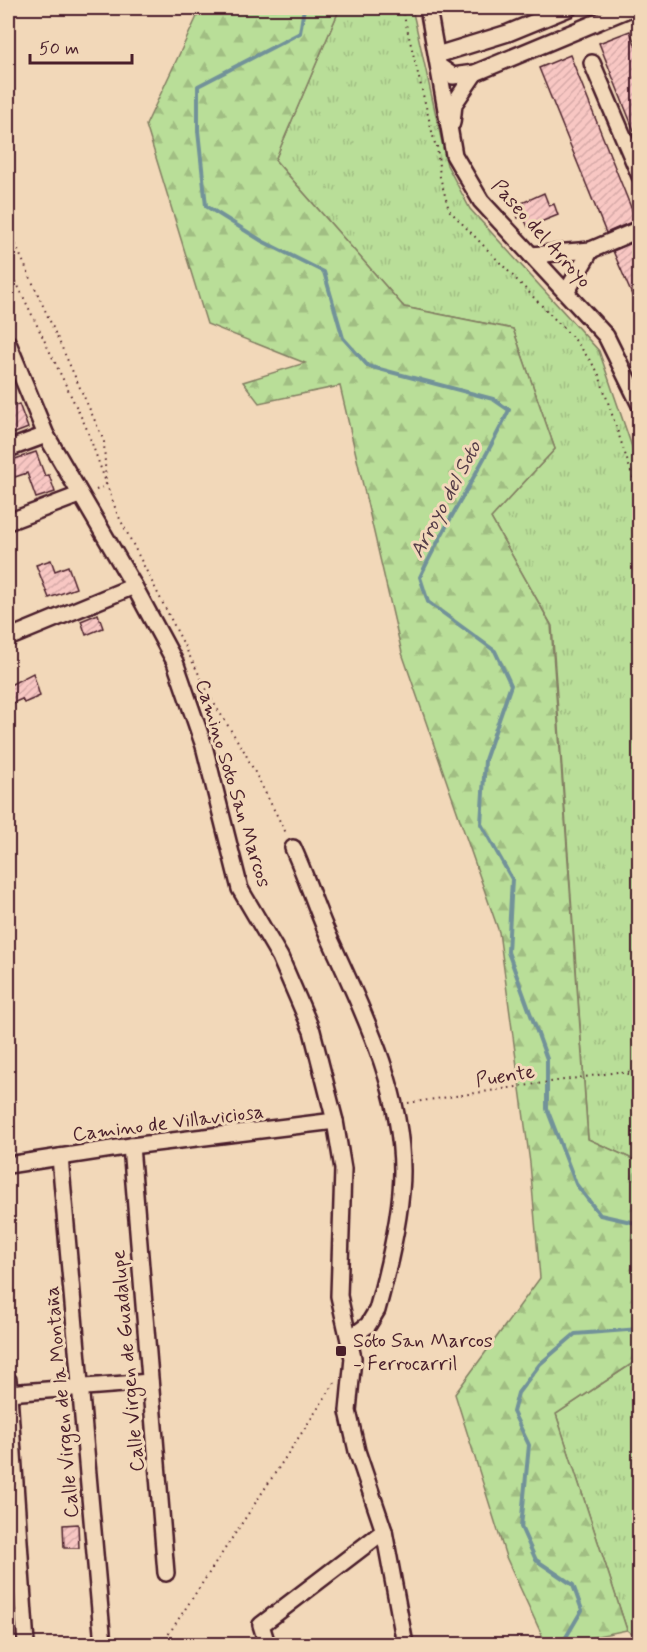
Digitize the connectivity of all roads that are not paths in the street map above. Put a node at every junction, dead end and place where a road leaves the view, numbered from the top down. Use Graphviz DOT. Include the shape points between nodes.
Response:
graph roads {
  1 [pos="428,8"];
  2 [pos="569,8"];
  3 [pos="631,8"];
  4 [pos="439,61"];
  5 [pos="592,63"];
  6 [pos="475,73"];
  7 [pos="444,138"];
  8 [pos="639,176"];
  9 [pos="639,229"];
  10 [pos="591,250"];
  11 [pos="531,255"];
  12 [pos="567,291"];
  13 [pos="8,345"];
  14 [pos="639,405"];
  15 [pos="46,435"];
  16 [pos="8,449"];
  17 [pos="79,495"];
  18 [pos="8,522"];
  19 [pos="134,586"];
  20 [pos="8,638"];
  21 [pos="293,848"];
  22 [pos="335,1121"];
  23 [pos="131,1146"];
  24 [pos="60,1157"];
  25 [pos="8,1165"];
  26 [pos="349,1339"];
  27 [pos="150,1382"];
  28 [pos="8,1388"];
  29 [pos="81,1388"];
  30 [pos="384,1531"];
  31 [pos="166,1573"];
  32 [pos="26,1644"];
  33 [pos="103,1644"];
  34 [pos="267,1644"];
  35 [pos="405,1644"];
  1 -- 4 [label="street, Paseo del Arroyo"];
  2 -- 4 [label="street"];
  3 -- 6 [label="street"];
  4 -- 6 [label="street" via="453,76"];
  4 -- 7 [label="street, Paseo del Arroyo"];
  5 -- 8 [label="street"];
  6 -- 7 [label="street" via="454,104"];
  7 -- 11 [label="street, Paseo del Arroyo" via="481,201"];
  9 -- 10 [label="street"];
  10 -- 11 [label="street"];
  10 -- 12 [label="street"];
  11 -- 12 [label="street, Paseo del Arroyo"];
  12 -- 14 [label="street, Paseo del Arroyo" via="606,336"];
  13 -- 15 [label="street, Camino Soto San Marcos"];
  15 -- 16 [label="street"];
  15 -- 17 [label="street, Camino Soto San Marcos"];
  17 -- 18 [label="street"];
  17 -- 19 [label="street, Camino Soto San Marcos"];
  19 -- 20 [label="street"];
  19 -- 22 [label="street, Camino Soto San Marcos" via="175,662 204,746 240,889 280,957 312,1031"];
  21 -- 26 [label="street" via="378,1049 394,1106 400,1149 398,1208 378,1310 368,1325"];
  22 -- 23 [label="street, Camino de Villaviciosa"];
  22 -- 26 [label="street, Camino Soto San Marcos" via="343,1170 339,1296"];
  23 -- 24 [label="street, Camino de Villaviciosa"];
  23 -- 27 [label="street, Calle Virgen de Guadalupe"];
  24 -- 25 [label="street, Camino de Villaviciosa"];
  24 -- 29 [label="street, Calle Virgen de la Montaña"];
  26 -- 30 [label="street, Camino Soto San Marcos" via="352,1369 348,1411"];
  27 -- 29 [label="street"];
  27 -- 31 [label="street, Calle Virgen de Guadalupe"];
  28 -- 29 [label="street"];
  28 -- 32 [label="street"];
  29 -- 33 [label="street, Calle Virgen de la Montaña"];
  30 -- 34 [label="street" via="261,1625"];
  30 -- 35 [label="street, Camino Soto San Marcos"];
}
